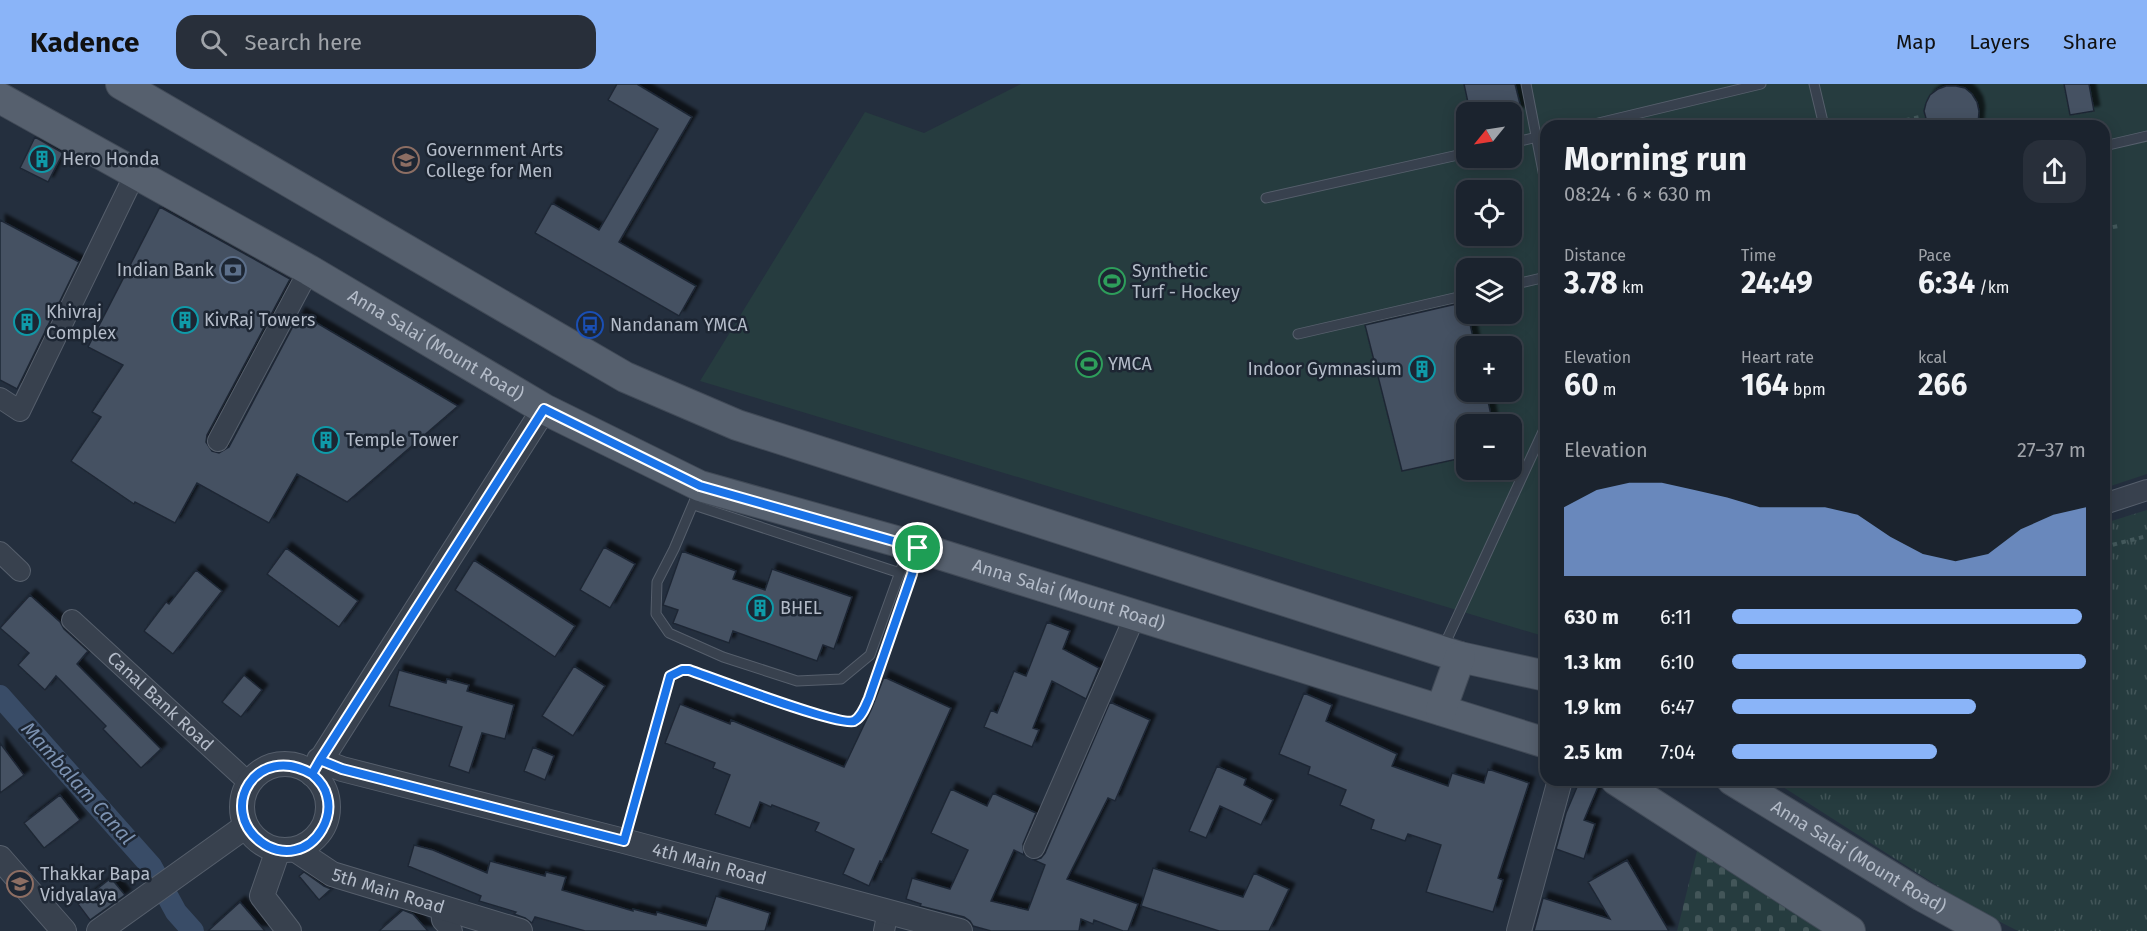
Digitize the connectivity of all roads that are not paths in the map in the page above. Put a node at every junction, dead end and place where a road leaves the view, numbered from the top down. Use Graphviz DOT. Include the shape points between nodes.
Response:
graph roads {
  1 [pos="1526,84"];
  2 [pos="1761,84"];
  3 [pos="1814,84"];
  4 [pos="130,86"];
  5 [pos="0,98"];
  6 [pos="1611,120"];
  7 [pos="1823,120"];
  8 [pos="1540,130"];
  9 [pos="1540,136"];
  10 [pos="2147,136"];
  11 [pos="1522,141"];
  12 [pos="2110,145"];
  13 [pos="1456,155"];
  14 [pos="135,174"];
  15 [pos="1266,198"];
  16 [pos="309,270"];
  17 [pos="1540,278"];
  18 [pos="1522,283"];
  19 [pos="1456,298"];
  20 [pos="1298,334"];
  21 [pos="0,398"];
  22 [pos="544,409"];
  23 [pos="1540,439"];
  24 [pos="218,441"];
  25 [pos="2147,490"];
  26 [pos="697,496"];
  27 [pos="2110,502"];
  28 [pos="914,546"];
  29 [pos="0,552"];
  30 [pos="20,571"];
  31 [pos="900,573"];
  32 [pos="1135,616"];
  33 [pos="72,620"];
  34 [pos="1451,654"];
  35 [pos="1540,672"];
  36 [pos="1441,710"];
  37 [pos="1540,741"];
  38 [pos="316,767"];
  39 [pos="249,783"];
  40 [pos="1558,786"];
  41 [pos="1625,786"];
  42 [pos="1742,786"];
  43 [pos="246,826"];
  44 [pos="624,841"];
  45 [pos="1034,848"];
  46 [pos="287,850"];
  47 [pos="0,858"];
  48 [pos="441,908"];
  49 [pos="886,921"];
  50 [pos="64,931"];
  51 [pos="99,931"];
  52 [pos="289,931"];
  53 [pos="452,931"];
  54 [pos="520,931"];
  55 [pos="960,931"];
  56 [pos="1519,931"];
  57 [pos="1850,931"];
  58 [pos="1986,931"];
  1 -- 8 [label="lane"];
  2 -- 6 [label="lane"];
  3 -- 7 [label="lane"];
  4 -- 34 [label="main road" via="625,377 726,421"];
  5 -- 14 [label="main road, Anna Salai (Mount Road)"];
  9 -- 11 [label="lane"];
  10 -- 12 [label="lane"];
  13 -- 15 [label="lane"];
  14 -- 16 [label="main road, Anna Salai (Mount Road)"];
  14 -- 21 [label="street" via="20,411"];
  16 -- 22 [label="main road, Anna Salai (Mount Road)"];
  16 -- 24 [label="street"];
  17 -- 18 [label="lane"];
  19 -- 20 [label="lane"];
  22 -- 26 [label="main road, Anna Salai (Mount Road)"];
  22 -- 38 [label="street"];
  23 -- 34 [label="lane"];
  25 -- 27 [label="street"];
  26 -- 28 [label="main road, Anna Salai (Mount Road)"];
  26 -- 31 [label="lane"];
  26 -- 31 [label="lane" via="657,582 656,614 669,633 723,657 797,681 841,679 870,655"];
  28 -- 31 [label="lane"];
  28 -- 32 [label="main road, Anna Salai (Mount Road)"];
  28 -- 44 [label="lane" via="912,574 869,698 855,721 819,716 689,670 670,676"];
  29 -- 30 [label="street"];
  32 -- 36 [label="main road, Anna Salai (Mount Road)"];
  32 -- 45 [label="street"];
  33 -- 39 [label="street, Canal Bank Road"];
  34 -- 35 [label="main road"];
  34 -- 36 [label="main road"];
  36 -- 37 [label="main road, Anna Salai (Mount Road)"];
  38 -- 39 [label="street" via="272,766"];
  38 -- 44 [label="street, 4th Main Road" via="342,769"];
  38 -- 46 [label="street" via="327,797 326,824 308,844"];
  39 -- 43 [label="street" via="242,804"];
  40 -- 56 [label="street"];
  41 -- 57 [label="main road"];
  42 -- 58 [label="main road, Anna Salai (Mount Road)"];
  43 -- 46 [label="street" via="266,846"];
  43 -- 51 [label="street"];
  44 -- 49 [label="street, 4th Main Road"];
  46 -- 48 [label="street, 5th Main Road" via="332,874"];
  46 -- 52 [label="street" via="262,896"];
  47 -- 50 [label="street"];
  48 -- 53 [label="street" via="442,920"];
  48 -- 54 [label="street, 5th Main Road"];
  49 -- 55 [label="street, 4th Main Road"];
}
